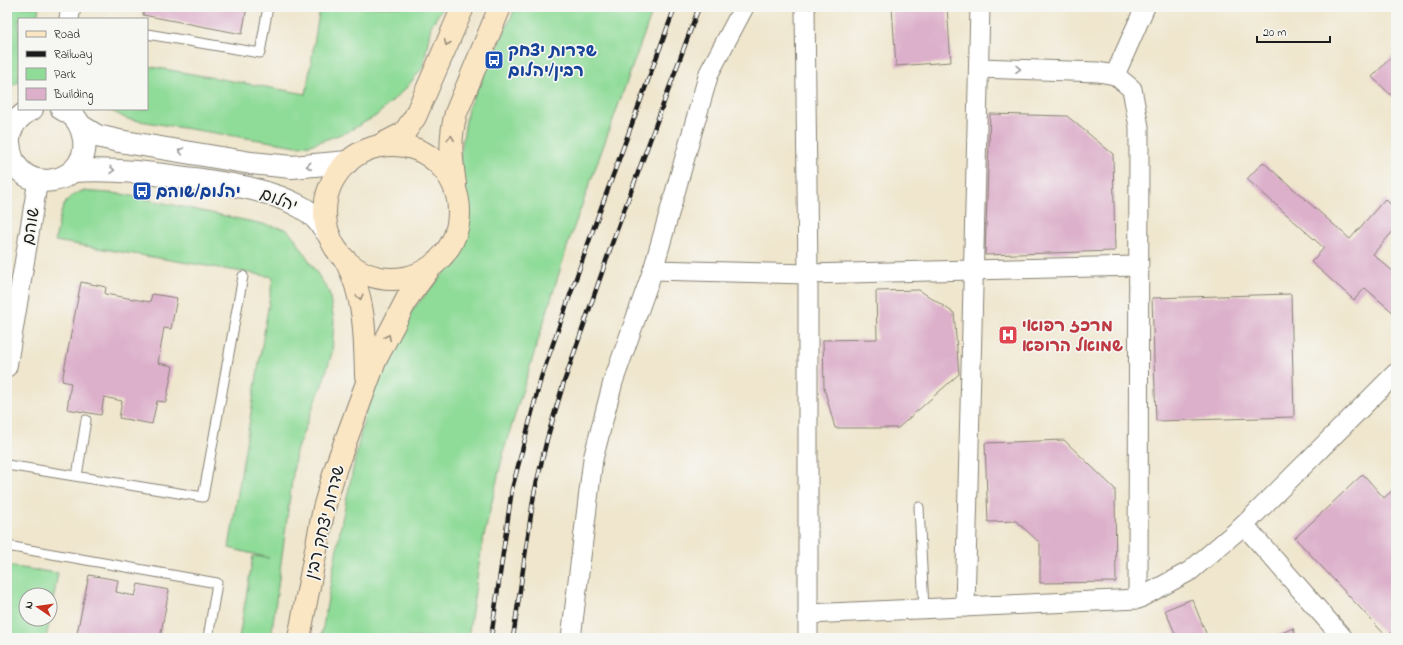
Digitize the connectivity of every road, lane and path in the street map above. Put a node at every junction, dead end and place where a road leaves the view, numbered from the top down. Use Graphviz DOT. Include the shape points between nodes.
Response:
graph roads {
  1 [pos="71,7"];
  2 [pos="268,7"];
  3 [pos="463,7"];
  4 [pos="500,7"];
  5 [pos="744,7"];
  6 [pos="805,7"];
  7 [pos="980,7"];
  8 [pos="1145,7"];
  9 [pos="69,18"];
  10 [pos="148,34"];
  11 [pos="979,68"];
  12 [pos="1115,74"];
  13 [pos="64,110"];
  14 [pos="20,115"];
  15 [pos="80,126"];
  16 [pos="379,146"];
  17 [pos="11,161"];
  18 [pos="348,162"];
  19 [pos="74,171"];
  20 [pos="38,180"];
  21 [pos="456,191"];
  22 [pos="330,237"];
  23 [pos="346,261"];
  24 [pos="1137,266"];
  25 [pos="430,268"];
  26 [pos="653,270"];
  27 [pos="972,270"];
  28 [pos="808,274"];
  29 [pos="243,276"];
  30 [pos="7,367"];
  31 [pos="1396,373"];
  32 [pos="366,386"];
  33 [pos="86,420"];
  34 [pos="7,465"];
  35 [pos="77,476"];
  36 [pos="919,507"];
  37 [pos="1244,525"];
  38 [pos="7,546"];
  39 [pos="1138,600"];
  40 [pos="965,607"];
  41 [pos="924,609"];
  42 [pos="808,614"];
  43 [pos="208,638"];
  44 [pos="299,638"];
  45 [pos="571,638"];
  46 [pos="808,638"];
  47 [pos="1343,638"];
  1 -- 9 [label="street"];
  2 -- 10 [label="lane" via="260,53"];
  3 -- 16 [label="main road, one-way" via="415,117 404,133"];
  21 -- 4 [label="main road, one-way" via="450,148 452,129 456,113"];
  5 -- 26 [label="street" via="709,73"];
  6 -- 28 [label="street"];
  7 -- 11 [label="street"];
  8 -- 12 [label="street"];
  11 -- 12 [label="street, one-way"];
  11 -- 27 [label="street"];
  12 -- 24 [label="street" via="1132,89 1139,127"];
  13 -- 15 [label="street" via="73,115"];
  14 -- 17 [label="street" via="9,138"];
  18 -- 15 [label="street, יהלום, one-way" via="311,166 258,164 119,141 97,136"];
  15 -- 19 [label="street" via="85,139 84,152"];
  16 -- 18 [label="main road"];
  16 -- 21 [label="main road" via="414,148 428,156 439,165"];
  17 -- 20 [label="street" via="23,174"];
  18 -- 22 [label="main road" via="335,178 327,197 325,217"];
  19 -- 20 [label="street" via="50,182"];
  19 -- 22 [label="street, יהלום, one-way" via="99,169 147,172 266,192 302,207 321,222"];
  20 -- 30 [label="street, שוהם"];
  21 -- 25 [label="main road" via="459,209 458,228 451,246"];
  22 -- 23 [label="main road" via="336,250"];
  23 -- 25 [label="main road" via="363,273 383,279 404,279"];
  23 -- 32 [label="main road, שדרות יצחק רבין, one-way" via="362,304 366,337"];
  24 -- 27 [label="street"];
  24 -- 39 [label="street"];
  32 -- 25 [label="main road, שדרות יצחק רבין, one-way" via="408,297"];
  26 -- 28 [label="street"];
  26 -- 45 [label="street" via="613,382 593,460"];
  27 -- 28 [label="street"];
  27 -- 40 [label="street"];
  28 -- 42 [label="street"];
  29 -- 35 [label="lane" via="203,497"];
  31 -- 37 [label="street"];
  32 -- 44 [label="main road, שדרות יצחק רבין" via="324,508"];
  33 -- 35 [label="lane"];
  34 -- 35 [label="lane"];
  36 -- 41 [label="lane"];
  37 -- 39 [label="street" via="1190,571"];
  37 -- 47 [label="street"];
  38 -- 43 [label="lane" via="217,583"];
  39 -- 40 [label="street"];
  40 -- 41 [label="street"];
  41 -- 42 [label="street"];
  42 -- 46 [label="street"];
}
